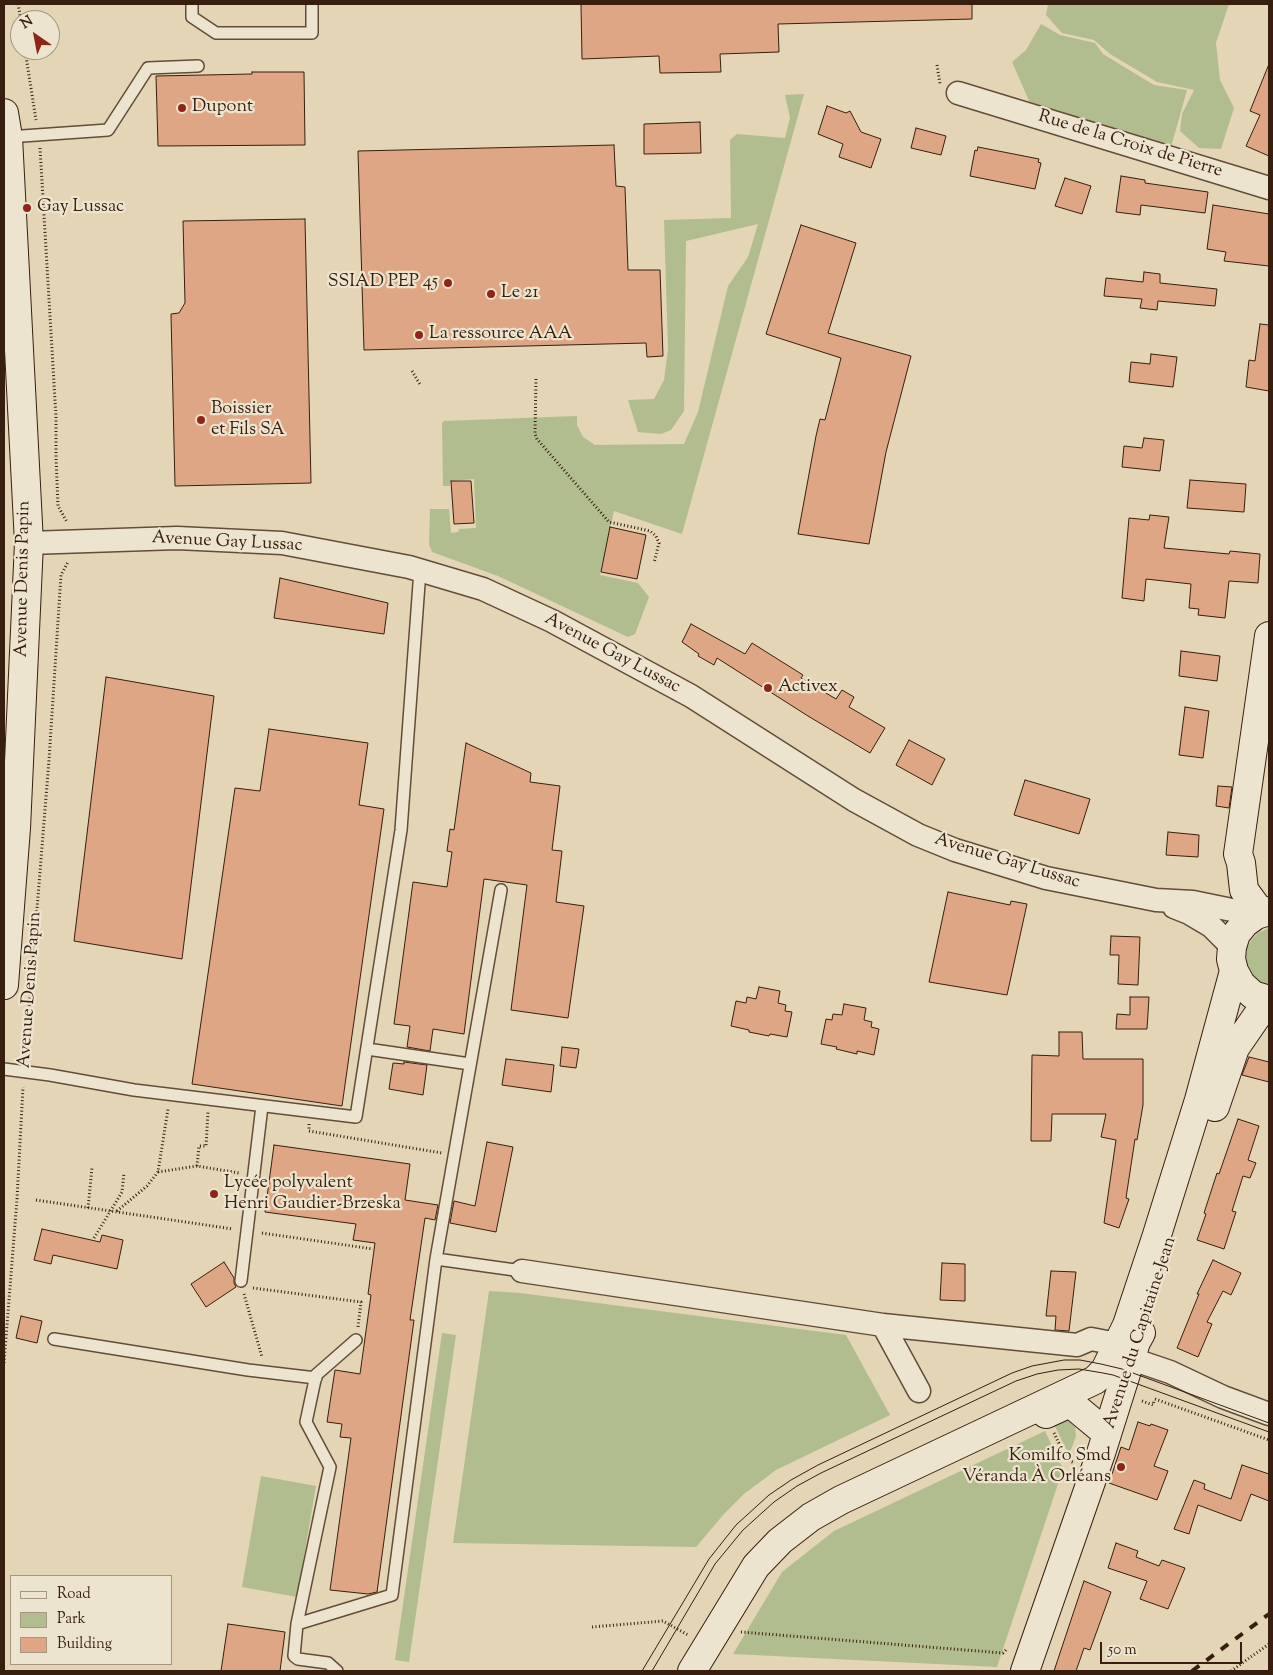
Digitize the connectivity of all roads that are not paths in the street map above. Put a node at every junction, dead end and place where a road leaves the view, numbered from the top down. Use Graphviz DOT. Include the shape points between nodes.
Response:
graph roads {
  1 [pos="192,4"];
  2 [pos="312,4"];
  3 [pos="198,66"];
  4 [pos="958,93"];
  5 [pos="5,130"];
  6 [pos="1269,188"];
  7 [pos="29,543"];
  8 [pos="420,570"];
  9 [pos="1269,636"];
  10 [pos="11,772"];
  11 [pos="501,890"];
  12 [pos="1156,900"];
  13 [pos="1264,911"];
  14 [pos="1233,959"];
  15 [pos="4,985"];
  16 [pos="1269,1000"];
  17 [pos="367,1049"];
  18 [pos="470,1064"];
  19 [pos="4,1069"];
  20 [pos="262,1106"];
  21 [pos="436,1259"];
  22 [pos="522,1271"];
  23 [pos="241,1284"];
  24 [pos="884,1325"];
  25 [pos="54,1339"];
  26 [pos="356,1340"];
  27 [pos="1117,1363"];
  28 [pos="316,1378"];
  29 [pos="919,1391"];
  30 [pos="1070,1403"];
  31 [pos="1269,1414"];
  32 [pos="1099,1427"];
  33 [pos="297,1624"];
  34 [pos="1013,1659"];
  35 [pos="338,1671"];
  36 [pos="692,1671"];
  37 [pos="704,1671"];
  38 [pos="1025,1671"];
  1 -- 2 [label="lane" via="192,17 216,33 312,33"];
  3 -- 5 [label="lane" via="148,68 108,130 38,135"];
  4 -- 6 [label="street, Rue de la Croix de Pierre" via="992,94"];
  5 -- 7 [label="main road, Avenue Denis Papin"];
  7 -- 8 [label="street, Avenue Gay Lussac" via="177,538 282,543"];
  7 -- 10 [label="main road, Avenue Denis Papin"];
  8 -- 12 [label="street, Avenue Gay Lussac" via="483,589 552,621 691,696 854,800 918,835 1046,878"];
  8 -- 17 [label="lane" via="401,830"];
  9 -- 13 [label="main road" via="1238,854 1244,890"];
  10 -- 15 [label="main road, Avenue Denis Papin" via="16,828"];
  11 -- 18 [label="lane"];
  12 -- 13 [label="street, Avenue Gay Lussac"];
  12 -- 14 [label="street, Avenue Gay Lussac" via="1190,913 1211,926"];
  13 -- 14 [label="main road, Avenue du Capitaine Jean" via="1245,923 1236,934"];
  14 -- 16 [label="main road" via="1242,984 1253,994"];
  14 -- 27 [label="main road, Avenue du Capitaine Jean" via="1199,1100"];
  16 -- 27 [label="main road, Avenue du Capitaine Jean" via="1235,1048 1143,1330"];
  17 -- 18 [label="lane"];
  17 -- 20 [label="lane" via="356,1117"];
  18 -- 21 [label="lane"];
  19 -- 20 [label="lane"];
  20 -- 23 [label="lane"];
  21 -- 22 [label="lane"];
  21 -- 33 [label="lane" via="392,1595"];
  22 -- 24 [label="street"];
  24 -- 27 [label="street" via="1077,1345 1091,1340"];
  24 -- 29 [label="street"];
  25 -- 28 [label="lane"];
  26 -- 28 [label="lane"];
  27 -- 30 [label="main road"];
  27 -- 31 [label="street" via="1170,1372"];
  27 -- 32 [label="main road, Avenue du Capitaine Jean"];
  27 -- 36 [label="main road" via="1095,1380 811,1517 780,1541 756,1566"];
  27 -- 38 [label="main road, Avenue du Capitaine Jean" via="1101,1453"];
  28 -- 33 [label="lane" via="306,1422 330,1467"];
  30 -- 32 [label="main road"];
  30 -- 37 [label="main road" via="818,1524 782,1553 761,1578"];
  32 -- 34 [label="main road, Avenue du Capitaine Jean"];
  33 -- 35 [label="lane" via="294,1656 328,1664"];
}
